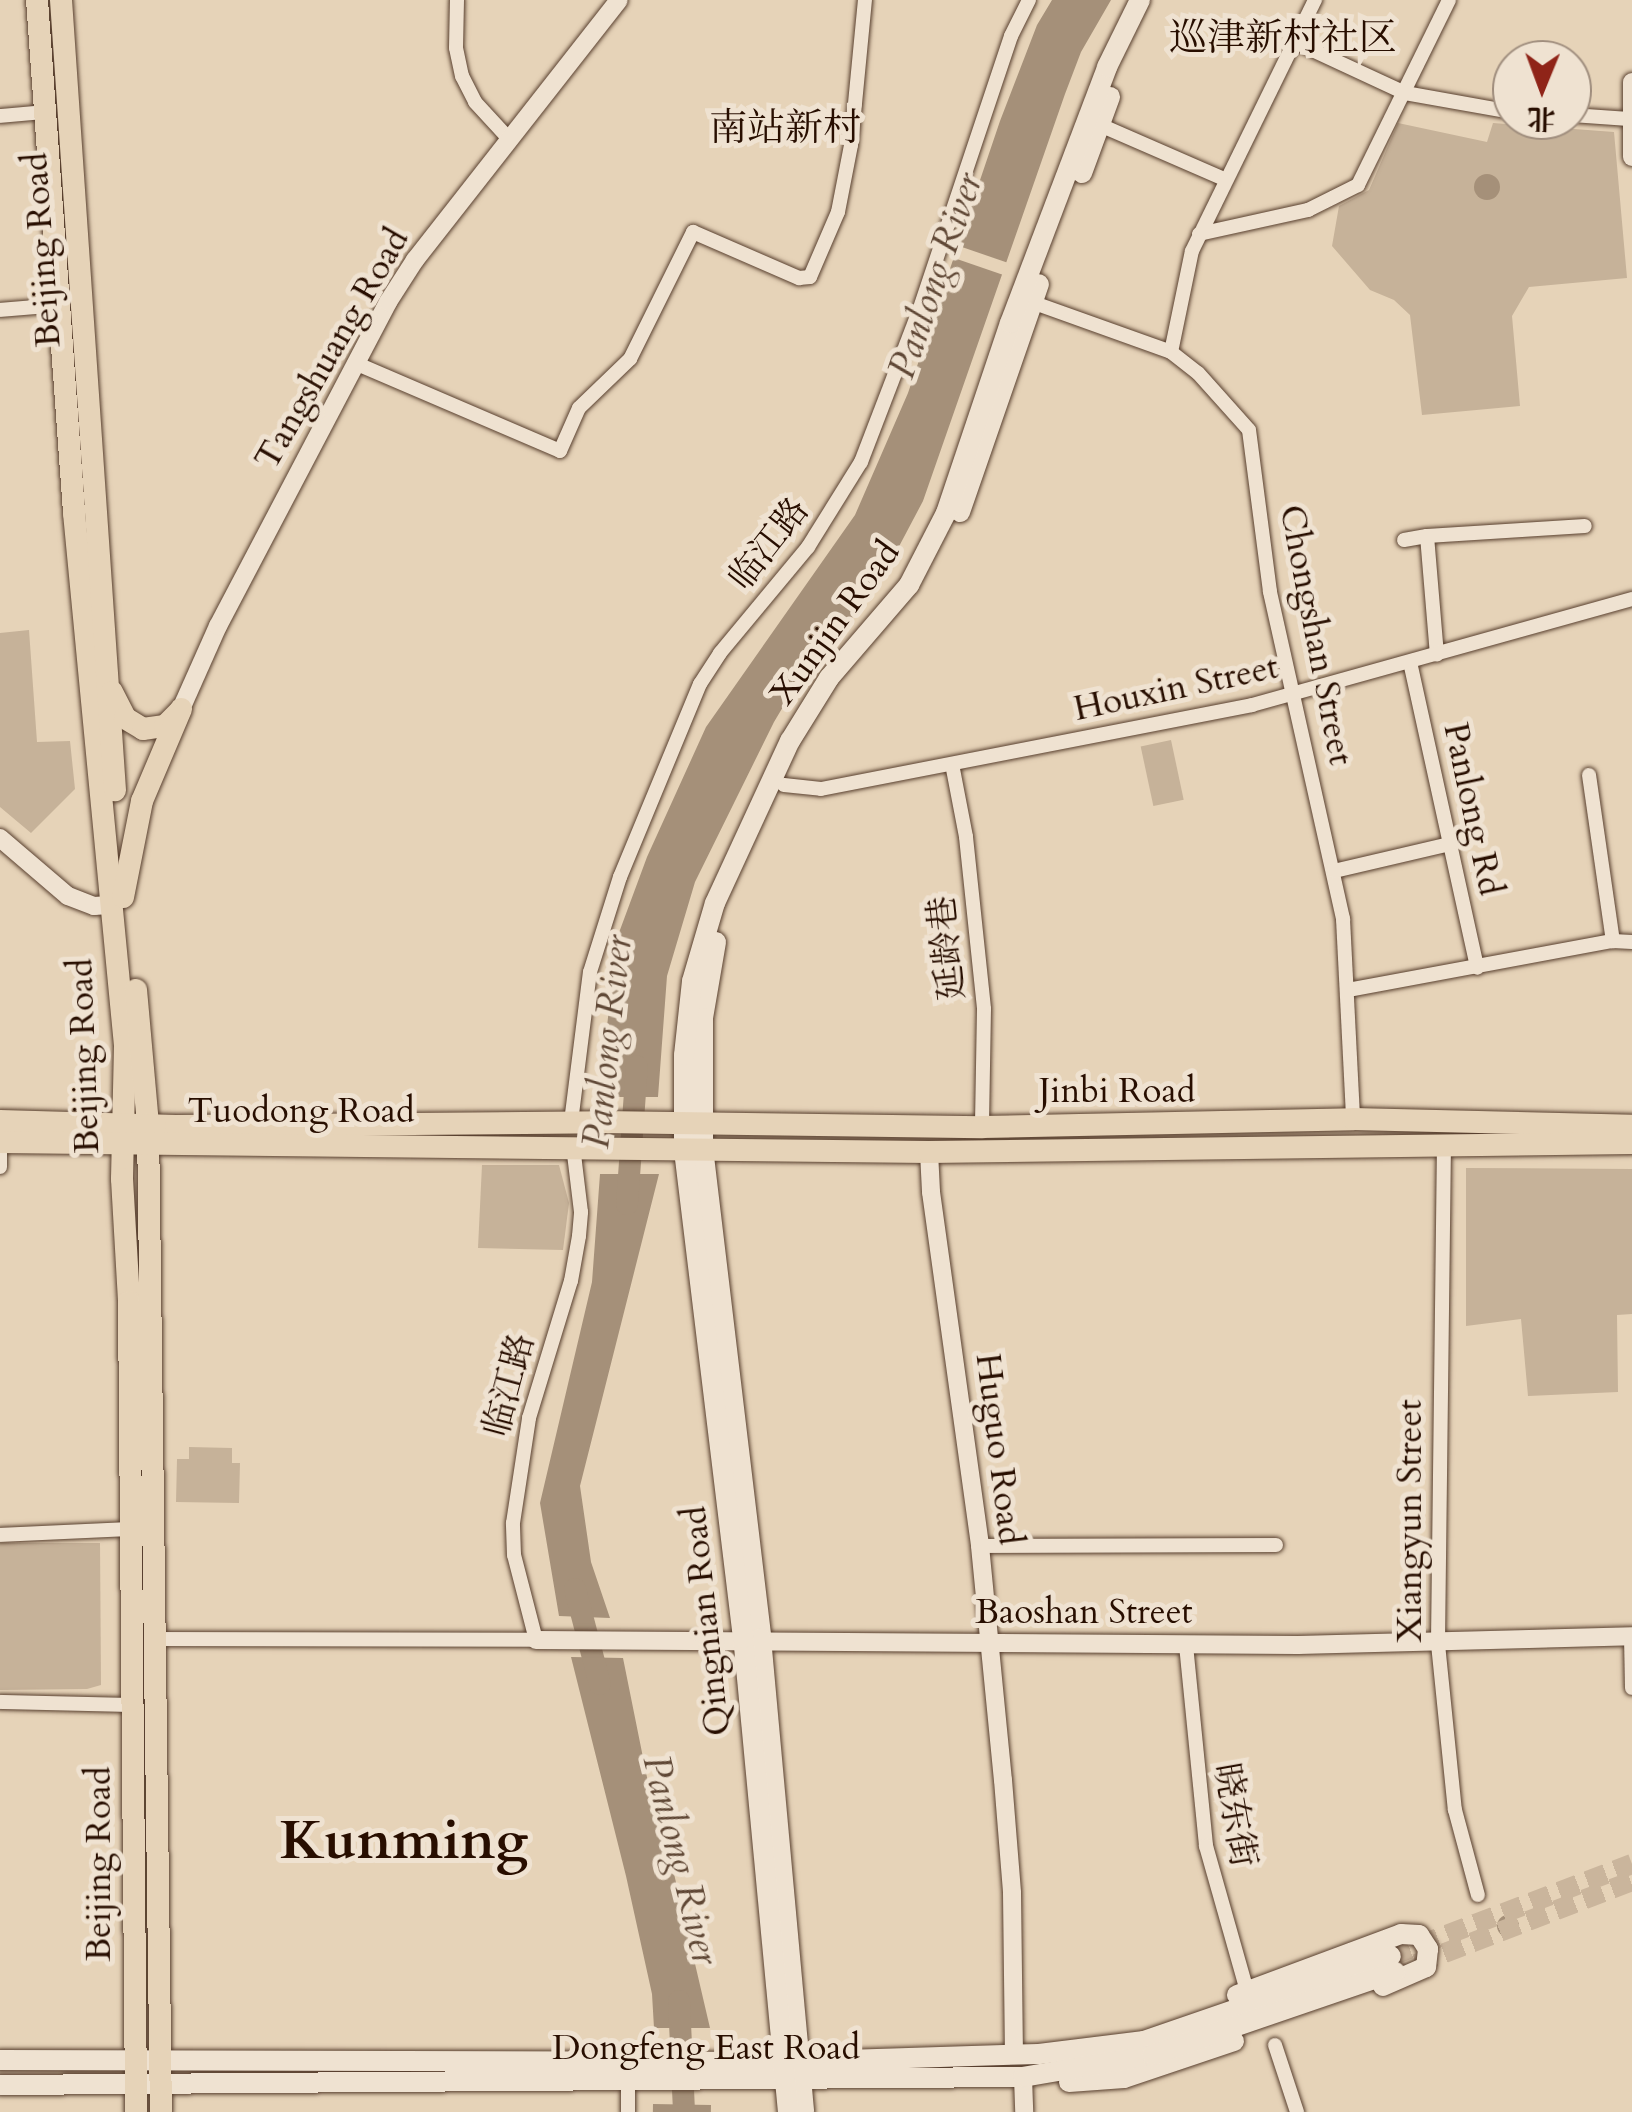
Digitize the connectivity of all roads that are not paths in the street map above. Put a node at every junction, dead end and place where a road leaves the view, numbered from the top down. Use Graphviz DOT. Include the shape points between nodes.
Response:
graph roads {
  1 [pos="38,0"];
  2 [pos="61,0"];
  3 [pos="457,0"];
  4 [pos="619,0"];
  5 [pos="865,0"];
  6 [pos="1028,0"];
  7 [pos="1140,0"];
  8 [pos="1154,0"];
  9 [pos="1315,0"];
  10 [pos="1449,0"];
  11 [pos="1295,42"];
  12 [pos="1632,82"];
  13 [pos="1405,93"];
  14 [pos="1492,108"];
  15 [pos="45,112"];
  16 [pos="0,116"];
  17 [pos="1592,117"];
  18 [pos="1629,118"];
  19 [pos="1100,125"];
  20 [pos="509,139"];
  21 [pos="1632,157"];
  22 [pos="1224,179"];
  23 [pos="1199,234"];
  24 [pos="1026,300"];
  25 [pos="59,304"];
  26 [pos="0,310"];
  27 [pos="1171,352"];
  28 [pos="355,364"];
  29 [pos="1585,526"];
  30 [pos="1427,536"];
  31 [pos="1404,540"];
  32 [pos="1632,600"];
  33 [pos="1437,655"];
  34 [pos="1410,662"];
  35 [pos="108,680"];
  36 [pos="1295,694"];
  37 [pos="180,710"];
  38 [pos="952,764"];
  39 [pos="1589,774"];
  40 [pos="784,785"];
  41 [pos="0,838"];
  42 [pos="1450,844"];
  43 [pos="1334,871"];
  44 [pos="116,901"];
  45 [pos="1614,941"];
  46 [pos="1632,942"];
  47 [pos="1477,968"];
  48 [pos="1348,990"];
  49 [pos="1352,1119"];
  50 [pos="0,1121"];
  51 [pos="1632,1126"];
  52 [pos="982,1127"];
  53 [pos="689,1133"];
  54 [pos="136,1134"];
  55 [pos="572,1134"];
  56 [pos="602,1134"];
  57 [pos="0,1142"];
  58 [pos="1444,1143"];
  59 [pos="1632,1143"];
  60 [pos="929,1152"];
  61 [pos="0,1168"];
  62 [pos="128,1529"];
  63 [pos="0,1535"];
  64 [pos="1276,1545"];
  65 [pos="980,1546"];
  66 [pos="1632,1636"];
  67 [pos="752,1638"];
  68 [pos="152,1639"];
  69 [pos="536,1640"];
  70 [pos="1438,1644"];
  71 [pos="1186,1645"];
  72 [pos="988,1646"];
  73 [pos="1632,1688"];
  74 [pos="0,1702"];
  75 [pos="134,1705"];
  76 [pos="1478,1895"];
  77 [pos="1247,1990"];
  78 [pos="1274,2045"];
  79 [pos="1038,2054"];
  80 [pos="1014,2055"];
  81 [pos="0,2060"];
  82 [pos="160,2060"];
  83 [pos="134,2061"];
  84 [pos="791,2072"];
  85 [pos="640,2074"];
  86 [pos="1023,2078"];
  87 [pos="160,2084"];
  88 [pos="0,2085"];
  89 [pos="135,2085"];
  90 [pos="136,2112"];
  91 [pos="160,2112"];
  92 [pos="628,2112"];
  93 [pos="788,2112"];
  94 [pos="804,2112"];
  95 [pos="1024,2112"];
  96 [pos="1297,2112"];
  1 -- 15 [label="main road, Beijing Road"];
  2 -- 35 [label="main road, Beijing Road"];
  3 -- 20 [label="street" via="462,76"];
  4 -- 20 [label="street, Tangshuang Road"];
  5 -- 28 [label="street" via="838,212 810,277 692,232 630,360 579,408 560,450"];
  6 -- 55 [label="street, 临江路" via="860,462 808,547 700,684 620,877 590,972"];
  7 -- 24 [label="main road, Xunjin Road" via="1107,67"];
  8 -- 19 [label="main road, Xunjin Road"];
  9 -- 11 [label="street"];
  10 -- 13 [label="street"];
  11 -- 13 [label="street"];
  11 -- 22 [label="street"];
  12 -- 18 [label="street"];
  13 -- 14 [label="street"];
  13 -- 23 [label="street" via="1368,172 1342,196"];
  15 -- 16 [label="street"];
  15 -- 25 [label="main road, Beijing Road"];
  17 -- 18 [label="street"];
  18 -- 21 [label="street"];
  19 -- 22 [label="street"];
  19 -- 24 [label="main road, Xunjin Road"];
  20 -- 28 [label="street, Tangshuang Road" via="415,260"];
  22 -- 23 [label="street"];
  23 -- 27 [label="street"];
  24 -- 27 [label="street, Chongshan Street"];
  24 -- 40 [label="main road, Xunjin Road" via="971,484 937,562 894,625 831,696"];
  24 -- 53 [label="main road, Xunjin Road" via="928,551 883,619 812,702 716,904 687,1012"];
  25 -- 26 [label="street"];
  25 -- 44 [label="main road, Beijing Road"];
  27 -- 36 [label="street, Chongshan Street" via="1249,430 1270,592"];
  28 -- 37 [label="street, Tangshuang Road"];
  29 -- 30 [label="street"];
  30 -- 31 [label="street"];
  30 -- 33 [label="street"];
  32 -- 33 [label="street, Houxin Street"];
  33 -- 34 [label="street, Houxin Street"];
  34 -- 36 [label="street, Houxin Street"];
  34 -- 42 [label="street, Panlong Rd"];
  35 -- 37 [label="main road" via="121,712 136,726 158,729"];
  35 -- 44 [label="main road, Beijing Road"];
  36 -- 38 [label="street, Houxin Street"];
  36 -- 43 [label="street, Chongshan Street"];
  37 -- 44 [label="main road" via="142,801"];
  38 -- 40 [label="street, Houxin Street" via="820,789"];
  38 -- 52 [label="street, 延龄巷" via="984,1009"];
  39 -- 45 [label="street"];
  40 -- 53 [label="main road, Xunjin Road" via="713,950"];
  41 -- 44 [label="street" via="68,896 94,906"];
  42 -- 43 [label="street"];
  42 -- 47 [label="street, Panlong Rd"];
  43 -- 48 [label="street, Chongshan Street"];
  44 -- 54 [label="main road, Beijing Road"];
  45 -- 46 [label="street"];
  45 -- 47 [label="street"];
  47 -- 48 [label="street"];
  48 -- 49 [label="street, Chongshan Street"];
  49 -- 51 [label="main road, Jinbi Road"];
  49 -- 52 [label="main road, Jinbi Road"];
  50 -- 54 [label="main road, Tuodong Road"];
  52 -- 53 [label="main road, Jinbi Road"];
  53 -- 56 [label="main road, Jinbi Road"];
  53 -- 56 [label="main road, Jinbi Road" via="658,1147"];
  53 -- 60 [label="main road, Jinbi Road"];
  53 -- 67 [label="main road, Qingnian Road"];
  54 -- 55 [label="main road, Tuodong Road"];
  54 -- 57 [label="main road, Tuodong Road"];
  54 -- 62 [label="main road, Beijing Road"];
  54 -- 68 [label="main road, Beijing Road"];
  55 -- 56 [label="main road, Tuodong Road"];
  55 -- 69 [label="street, 临江路" via="579,1236 529,1418 513,1522 514,1555"];
  57 -- 61 [label="street"];
  58 -- 59 [label="main road, Jinbi Road"];
  58 -- 60 [label="main road, Jinbi Road"];
  58 -- 70 [label="street, Xiangyun Street"];
  60 -- 65 [label="street, Huguo Road"];
  62 -- 63 [label="street"];
  62 -- 75 [label="main road, Beijing Road"];
  64 -- 65 [label="street"];
  65 -- 72 [label="street, Huguo Road"];
  66 -- 70 [label="street, Baoshan Street"];
  66 -- 73 [label="street"];
  67 -- 69 [label="street, Baoshan Street"];
  67 -- 72 [label="street, Baoshan Street"];
  67 -- 84 [label="main road, Qingnian Road"];
  68 -- 69 [label="street"];
  68 -- 82 [label="main road, Beijing Road"];
  70 -- 71 [label="street, Baoshan Street"];
  70 -- 76 [label="street, Xiangyun Street" via="1455,1810"];
  71 -- 72 [label="street, Baoshan Street"];
  71 -- 77 [label="street, 晓东街" via="1206,1846"];
  72 -- 80 [label="street, Huguo Road" via="1012,1893"];
  74 -- 75 [label="street"];
  75 -- 83 [label="main road, Beijing Road"];
  77 -- 79 [label="main road" via="1166,2021"];
  77 -- 86 [label="main road" via="1401,1934 1418,1936 1428,1949 1421,1972 1166,2066 1107,2080"];
  78 -- 96 [label="street"];
  79 -- 80 [label="main road, Dongfeng East Road"];
  79 -- 86 [label="main road, Dongfeng East Road" via="1144,2040 1393,1964 1152,2056"];
  80 -- 84 [label="main road, Dongfeng East Road"];
  81 -- 83 [label="main road, Dongfeng East Road"];
  82 -- 83 [label="main road, Dongfeng East Road"];
  82 -- 85 [label="main road, Dongfeng East Road"];
  82 -- 87 [label="main road, Beijing Road"];
  83 -- 89 [label="main road, Beijing Road"];
  84 -- 85 [label="main road, Dongfeng East Road"];
  84 -- 86 [label="main road, Dongfeng East Road"];
  84 -- 93 [label="main road, Qingnian Road"];
  84 -- 94 [label="main road, Qingnian Road"];
  85 -- 87 [label="main road, Dongfeng East Road"];
  85 -- 92 [label="street"];
  86 -- 95 [label="street"];
  87 -- 89 [label="main road, Dongfeng East Road"];
  87 -- 91 [label="main road, Beijing Road"];
  88 -- 89 [label="main road, Dongfeng East Road"];
  89 -- 90 [label="main road, Beijing Road"];
}
